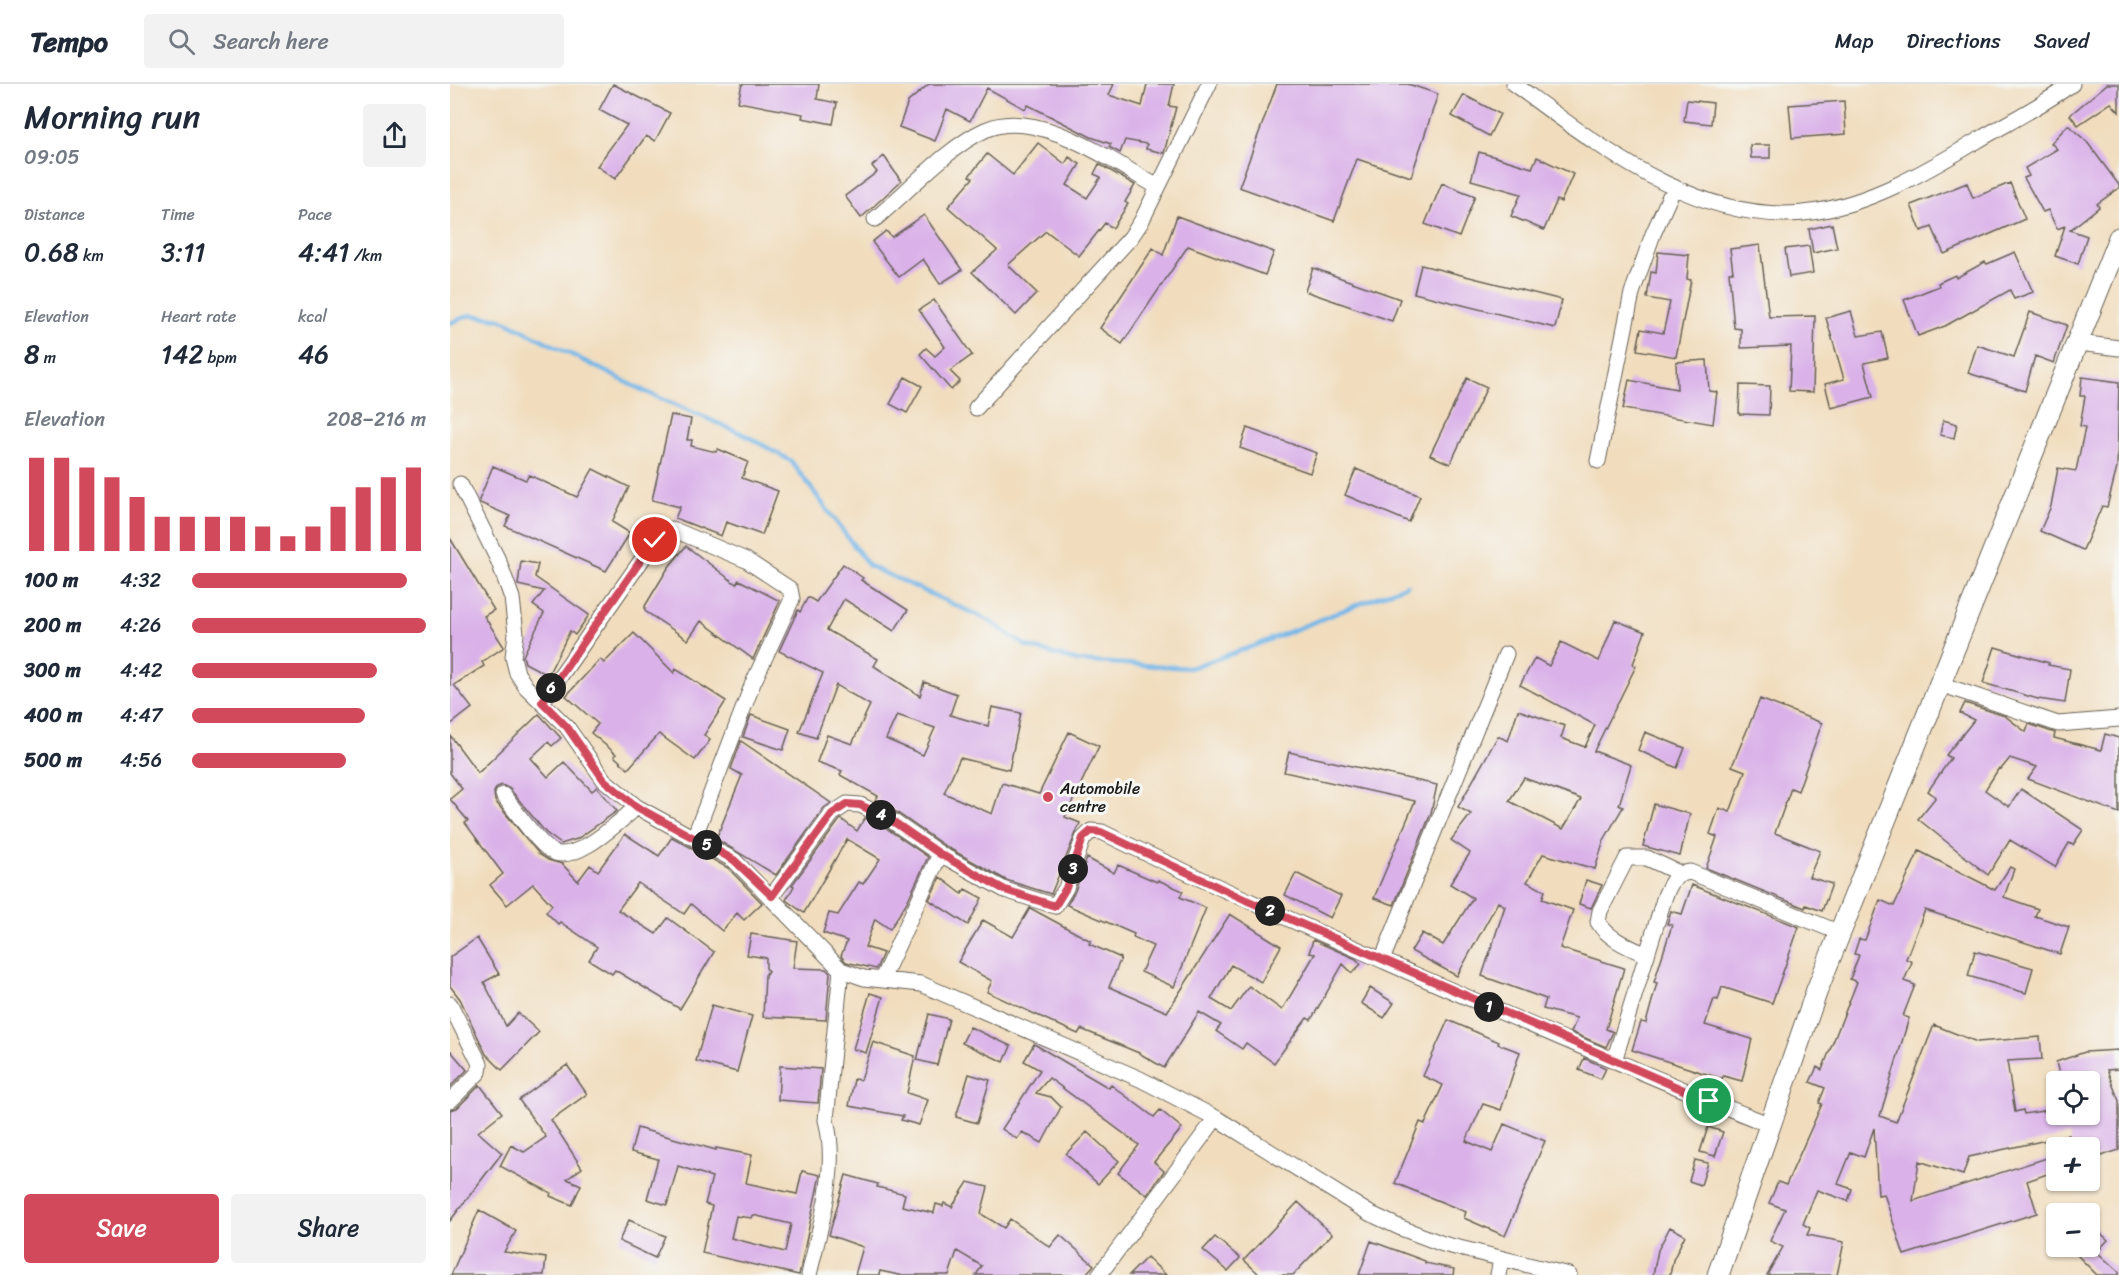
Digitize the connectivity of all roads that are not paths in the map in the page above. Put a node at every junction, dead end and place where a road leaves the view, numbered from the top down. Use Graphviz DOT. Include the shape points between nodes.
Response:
graph roads {
  1 [pos="1209,84"];
  2 [pos="1514,84"];
  3 [pos="2072,84"];
  4 [pos="1158,186"];
  5 [pos="1674,187"];
  6 [pos="875,219"];
  7 [pos="2119,238"];
  8 [pos="2079,343"];
  9 [pos="2119,348"];
  10 [pos="976,408"];
  11 [pos="1598,461"];
  12 [pos="460,484"];
  13 [pos="1506,654"];
  14 [pos="1940,684"];
  15 [pos="542,702"];
  16 [pos="2119,719"];
  17 [pos="503,795"];
  18 [pos="637,807"];
  19 [pos="694,838"];
  20 [pos="940,854"];
  21 [pos="1679,873"];
  22 [pos="772,896"];
  23 [pos="1840,933"];
  24 [pos="1647,955"];
  25 [pos="1382,960"];
  26 [pos="841,970"];
  27 [pos="882,979"];
  28 [pos="450,1004"];
  29 [pos="1614,1061"];
  30 [pos="450,1101"];
  31 [pos="1216,1118"];
  32 [pos="1770,1125"];
  33 [pos="1501,1259"];
  34 [pos="809,1275"];
  35 [pos="1099,1275"];
  36 [pos="1498,1275"];
  37 [pos="1569,1275"];
  38 [pos="1718,1275"];
  1 -- 4 [label="street"];
  2 -- 5 [label="street" via="1630,163"];
  3 -- 5 [label="street" via="2046,103 1910,179 1813,212 1769,214 1698,198"];
  4 -- 6 [label="street" via="1072,140 1033,126 1010,123 985,129 961,145"];
  4 -- 10 [label="street" via="1131,237"];
  5 -- 11 [label="street" via="1632,293"];
  7 -- 8 [label="street"];
  8 -- 9 [label="street"];
  8 -- 14 [label="street"];
  12 -- 15 [label="street" via="499,562 512,598 517,673"];
  13 -- 25 [label="street"];
  14 -- 16 [label="street" via="2058,724"];
  14 -- 23 [label="street"];
  15 -- 18 [label="street" via="567,727 604,780"];
  15 -- 19 [label="street" via="663,531 672,529 746,560 790,589 792,599 753,683"];
  17 -- 18 [label="street" via="549,849 564,854 579,851"];
  18 -- 19 [label="street"];
  19 -- 22 [label="street" via="734,860"];
  20 -- 22 [label="street" via="888,818 860,805 847,804 832,814"];
  20 -- 25 [label="street" via="1005,890 1055,906 1066,888 1083,838 1091,831 1101,832"];
  20 -- 27 [label="street"];
  21 -- 23 [label="street" via="1690,872"];
  21 -- 24 [label="street" via="1665,896"];
  21 -- 24 [label="street" via="1647,858 1627,858 1600,911 1598,922 1602,929"];
  22 -- 26 [label="street"];
  23 -- 32 [label="street"];
  24 -- 29 [label="street"];
  25 -- 29 [label="street"];
  26 -- 27 [label="street"];
  26 -- 34 [label="street" via="826,1120 832,1144 830,1169"];
  27 -- 31 [label="street" via="921,984 1130,1074"];
  28 -- 30 [label="street" via="480,1064 479,1072"];
  29 -- 32 [label="street"];
  31 -- 33 [label="street" via="1369,1213 1443,1244"];
  31 -- 35 [label="street"];
  32 -- 38 [label="street"];
  33 -- 36 [label="street"];
  33 -- 37 [label="street"];
}
